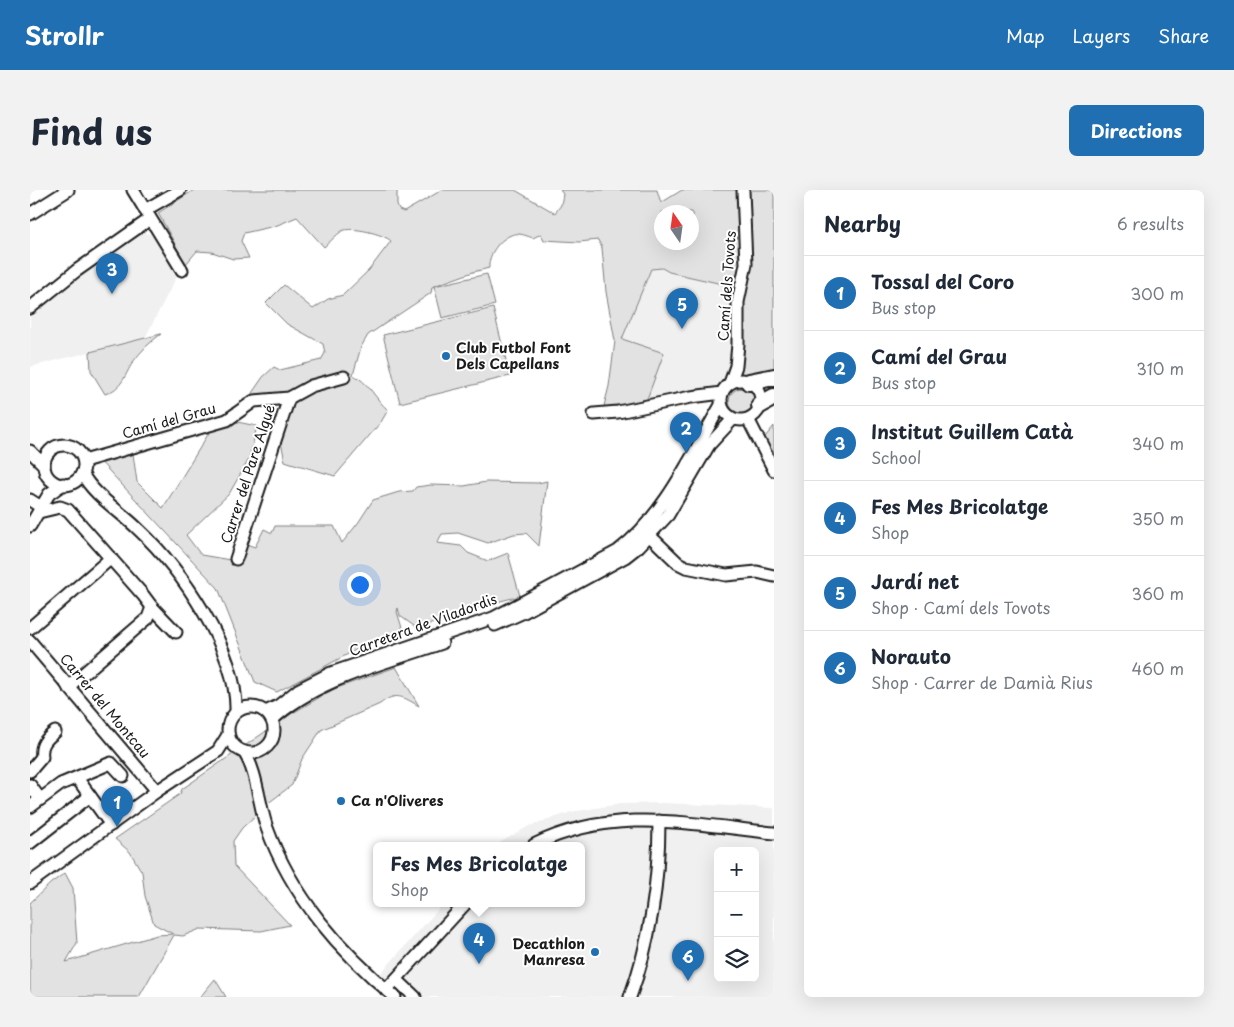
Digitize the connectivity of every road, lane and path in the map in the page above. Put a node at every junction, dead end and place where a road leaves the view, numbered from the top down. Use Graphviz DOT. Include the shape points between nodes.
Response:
graph roads {
  1 [pos="68,190"];
  2 [pos="132,190"];
  3 [pos="180,190"];
  4 [pos="743,190"];
  5 [pos="30,214"];
  6 [pos="147,215"];
  7 [pos="182,270"];
  8 [pos="30,308"];
  9 [pos="344,377"];
  10 [pos="774,377"];
  11 [pos="730,383"];
  12 [pos="774,383"];
  13 [pos="752,384"];
  14 [pos="774,392"];
  15 [pos="722,393"];
  16 [pos="289,398"];
  17 [pos="765,400"];
  18 [pos="721,405"];
  19 [pos="594,414"];
  20 [pos="733,419"];
  21 [pos="748,419"];
  22 [pos="50,451"];
  23 [pos="31,452"];
  24 [pos="84,460"];
  25 [pos="44,465"];
  26 [pos="774,470"];
  27 [pos="82,473"];
  28 [pos="50,478"];
  29 [pos="68,483"];
  30 [pos="90,486"];
  31 [pos="49,494"];
  32 [pos="30,500"];
  33 [pos="40,510"];
  34 [pos="30,526"];
  35 [pos="650,536"];
  36 [pos="112,558"];
  37 [pos="236,559"];
  38 [pos="774,576"];
  39 [pos="152,607"];
  40 [pos="30,628"];
  41 [pos="176,632"];
  42 [pos="30,641"];
  43 [pos="68,687"];
  44 [pos="235,692"];
  45 [pos="250,707"];
  46 [pos="236,712"];
  47 [pos="269,716"];
  48 [pos="55,732"];
  49 [pos="228,735"];
  50 [pos="218,751"];
  51 [pos="241,751"];
  52 [pos="258,752"];
  53 [pos="252,765"];
  54 [pos="30,771"];
  55 [pos="122,776"];
  56 [pos="77,778"];
  57 [pos="30,785"];
  58 [pos="157,791"];
  59 [pos="90,796"];
  60 [pos="40,799"];
  61 [pos="30,807"];
  62 [pos="659,821"];
  63 [pos="111,825"];
  64 [pos="774,832"];
  65 [pos="540,842"];
  66 [pos="30,843"];
  67 [pos="30,883"];
  68 [pos="462,907"];
  69 [pos="397,980"];
  70 [pos="392,994"];
  71 [pos="416,997"];
  72 [pos="630,997"];
  1 -- 5 [label="street"];
  2 -- 6 [label="street"];
  3 -- 6 [label="street"];
  4 -- 11 [label="street, Camí dels Tovots" via="746,264 738,302 736,366"];
  6 -- 7 [label="street"];
  6 -- 8 [label="street"];
  9 -- 16 [label="street, Camí del Grau" via="311,386"];
  10 -- 13 [label="highway"];
  11 -- 13 [label="street" via="739,380"];
  11 -- 15 [label="street"];
  12 -- 13 [label="street"];
  13 -- 17 [label="street"];
  14 -- 17 [label="street"];
  15 -- 18 [label="street"];
  15 -- 19 [label="street"];
  16 -- 24 [label="street, Camí del Grau" via="254,401 227,420"];
  16 -- 37 [label="street, Carrer del Pare Algué"];
  17 -- 21 [label="street" via="756,414"];
  18 -- 20 [label="street"];
  18 -- 47 [label="street, Carretera de Viladordis" via="659,509 635,538 618,551 493,618 331,674 298,690"];
  20 -- 21 [label="street"];
  20 -- 35 [label="street, Carretera de Viladordis" via="708,445 668,515"];
  21 -- 26 [label="street"];
  22 -- 23 [label="street"];
  22 -- 24 [label="street" via="58,446 71,446"];
  22 -- 25 [label="street"];
  23 -- 25 [label="street"];
  24 -- 27 [label="street"];
  25 -- 28 [label="street"];
  27 -- 29 [label="street"];
  27 -- 30 [label="street"];
  28 -- 29 [label="street" via="56,483"];
  28 -- 31 [label="street"];
  29 -- 30 [label="street"];
  29 -- 31 [label="street"];
  30 -- 44 [label="street" via="136,527 177,571 209,623 224,655"];
  31 -- 33 [label="street"];
  32 -- 33 [label="street"];
  33 -- 34 [label="street"];
  33 -- 36 [label="street" via="60,507 68,510"];
  35 -- 38 [label="street" via="686,567 726,574 757,572"];
  35 -- 47 [label="street, Carretera de Viladordis" via="625,557 524,612 320,687"];
  36 -- 39 [label="street"];
  36 -- 40 [label="street"];
  39 -- 41 [label="street"];
  39 -- 43 [label="street" via="148,618"];
  42 -- 43 [label="street, Carrer del Montcau"];
  43 -- 58 [label="street, Carrer del Montcau"];
  44 -- 45 [label="street"];
  44 -- 46 [label="street"];
  45 -- 46 [label="street"];
  45 -- 47 [label="street" via="259,708"];
  46 -- 49 [label="street" via="228,723"];
  47 -- 52 [label="street" via="274,729 272,741"];
  48 -- 54 [label="street" via="45,739 42,757"];
  49 -- 50 [label="street"];
  49 -- 51 [label="street" via="231,743"];
  50 -- 51 [label="street"];
  50 -- 58 [label="street"];
  51 -- 52 [label="street"];
  51 -- 53 [label="street"];
  52 -- 53 [label="street"];
  53 -- 70 [label="street" via="267,826 278,855 306,904 346,953"];
  55 -- 56 [label="street" via="110,763"];
  56 -- 59 [label="street"];
  56 -- 60 [label="street" via="61,784"];
  57 -- 60 [label="street"];
  58 -- 63 [label="street"];
  59 -- 63 [label="street"];
  59 -- 66 [label="street"];
  60 -- 61 [label="street"];
  62 -- 64 [label="street"];
  62 -- 65 [label="street" via="601,823"];
  62 -- 72 [label="street" via="657,875 650,926"];
  63 -- 67 [label="street"];
  68 -- 69 [label="street"];
  69 -- 70 [label="street"];
  69 -- 71 [label="street"];
}
